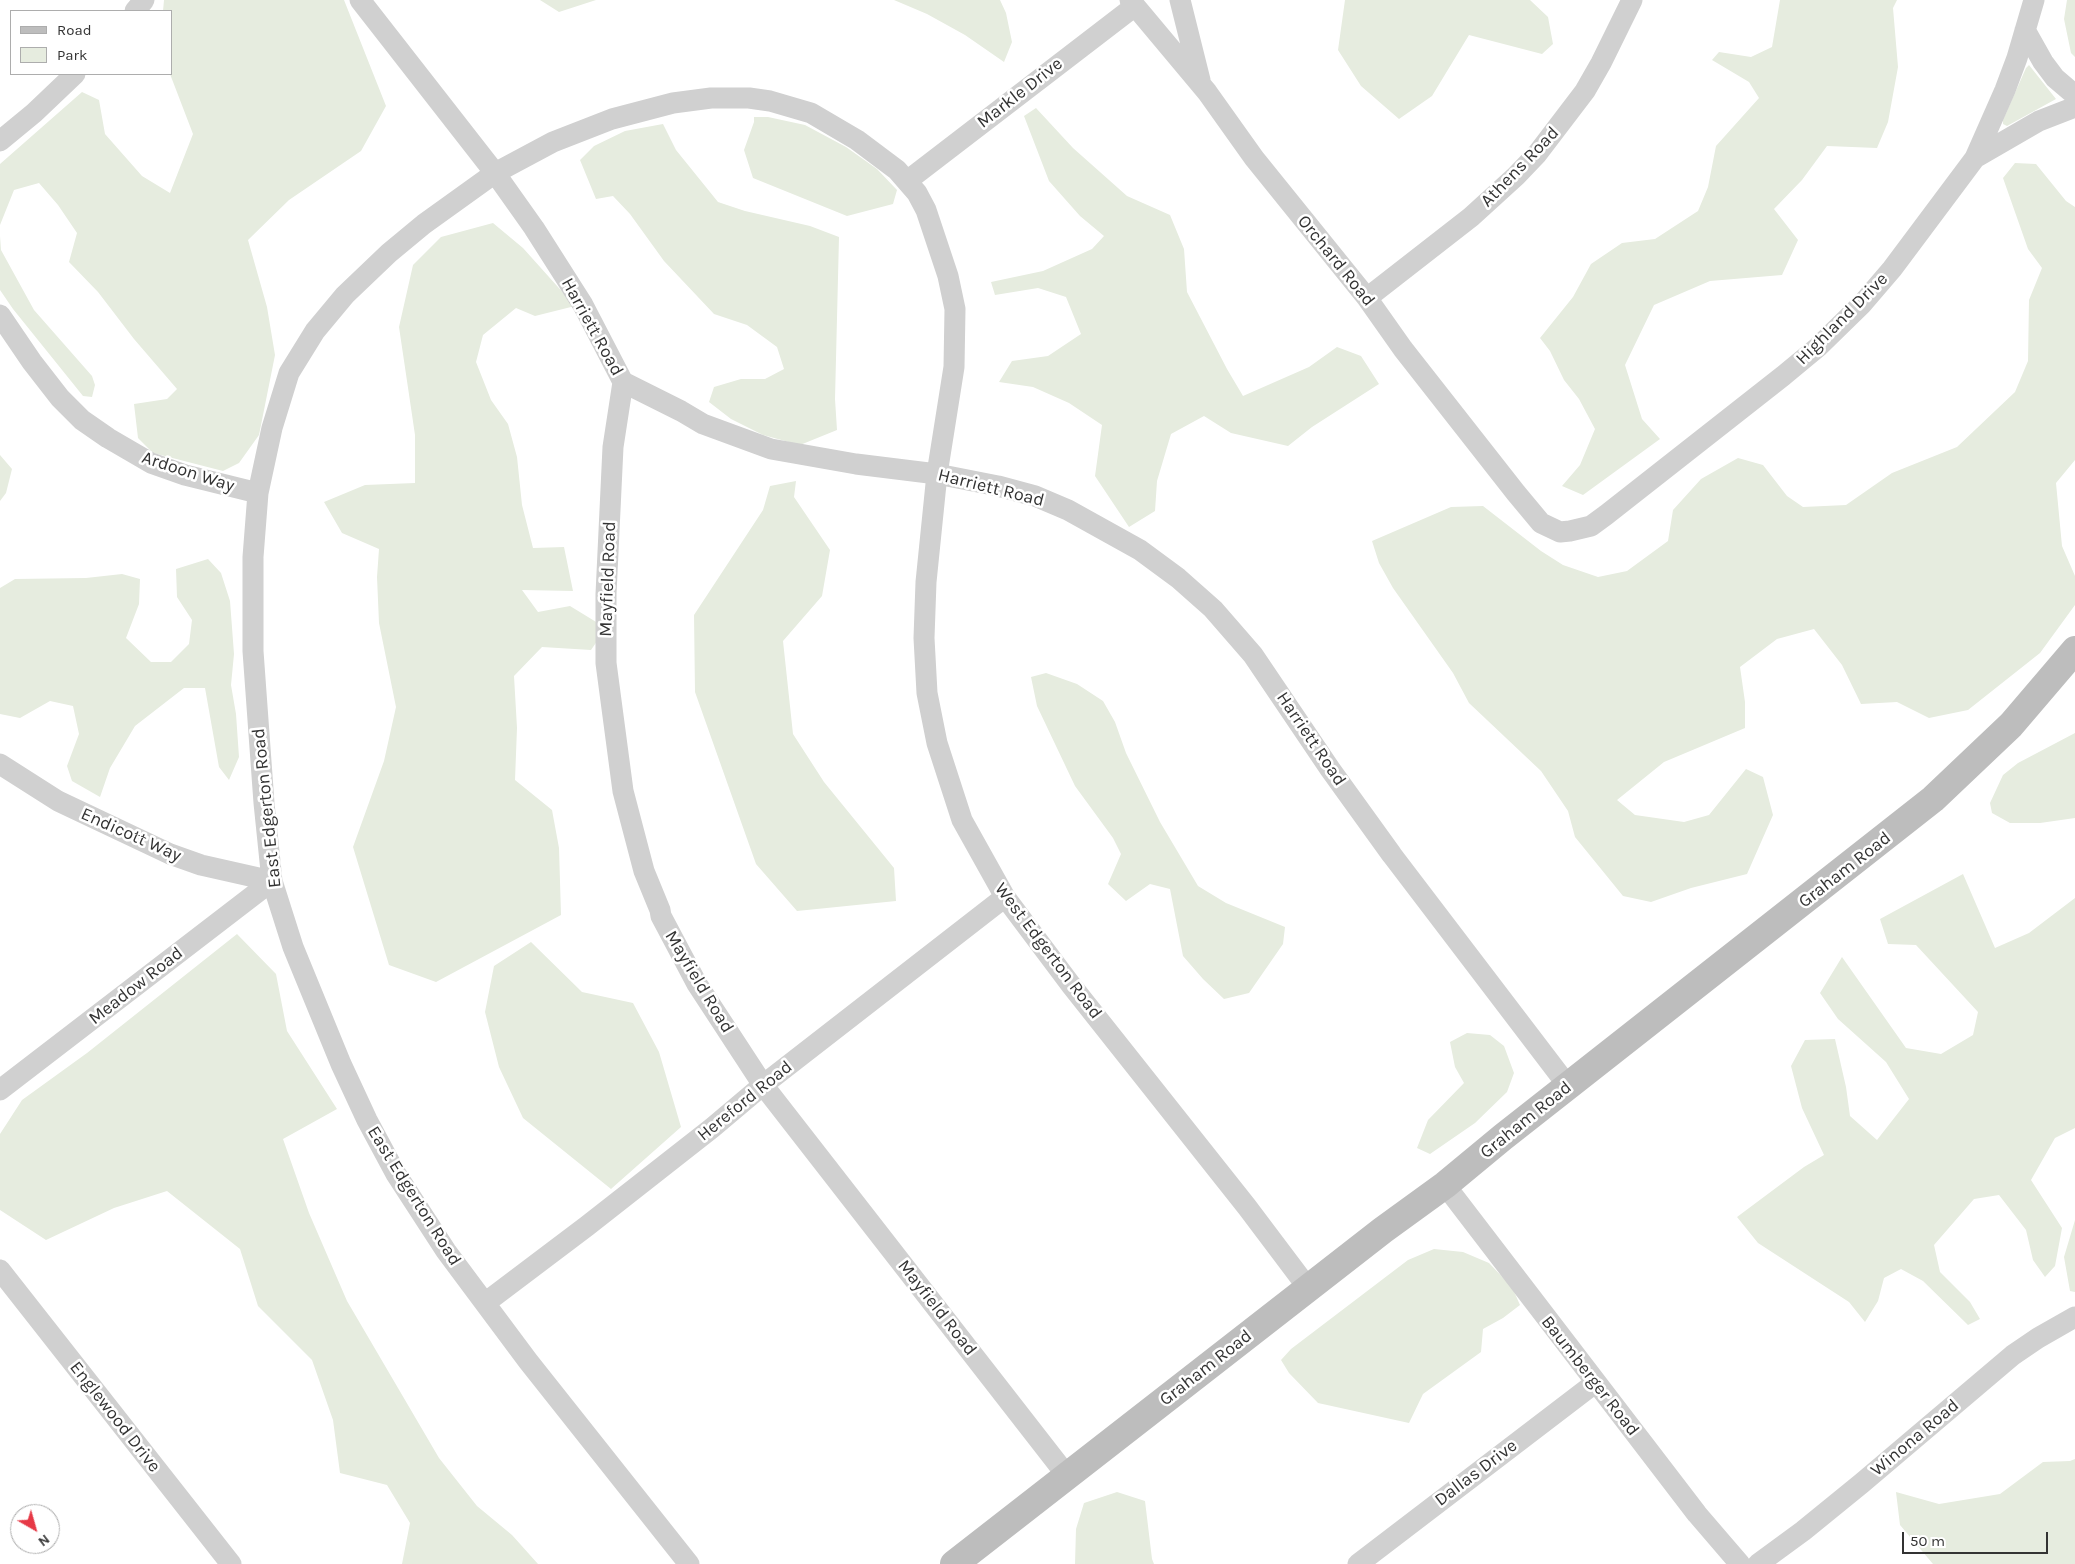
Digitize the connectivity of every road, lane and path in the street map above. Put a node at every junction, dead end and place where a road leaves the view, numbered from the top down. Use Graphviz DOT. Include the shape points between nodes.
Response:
graph roads {
  1 [pos="144,0"];
  2 [pos="360,0"];
  3 [pos="1180,0"];
  4 [pos="1632,0"];
  5 [pos="2034,0"];
  6 [pos="1132,3"];
  7 [pos="136,10"];
  8 [pos="2025,30"];
  9 [pos="74,75"];
  10 [pos="1202,87"];
  11 [pos="2075,95"];
  12 [pos="2075,107"];
  13 [pos="0,141"];
  14 [pos="1975,158"];
  15 [pos="494,173"];
  16 [pos="907,181"];
  17 [pos="1366,298"];
  18 [pos="0,315"];
  19 [pos="623,382"];
  20 [pos="936,474"];
  21 [pos="258,493"];
  22 [pos="1541,523"];
  23 [pos="2072,661"];
  24 [pos="0,764"];
  25 [pos="272,881"];
  26 [pos="1005,898"];
  27 [pos="763,1085"];
  28 [pos="1568,1086"];
  29 [pos="0,1090"];
  30 [pos="1445,1185"];
  31 [pos="0,1270"];
  32 [pos="1308,1288"];
  33 [pos="485,1303"];
  34 [pos="2075,1317"];
  35 [pos="1595,1383"];
  36 [pos="1068,1476"];
  37 [pos="232,1564"];
  38 [pos="689,1564"];
  39 [pos="954,1564"];
  40 [pos="1358,1564"];
  41 [pos="1740,1564"];
  42 [pos="1758,1564"];
  1 -- 7 [label="street"];
  2 -- 15 [label="street, Harriett Road"];
  3 -- 10 [label="street"];
  4 -- 17 [label="street, Athens Road" via="1585,91 1537,154 1471,217"];
  5 -- 8 [label="street, Highland Drive"];
  6 -- 10 [label="street, Orchard Road"];
  6 -- 16 [label="street, Markle Drive"];
  8 -- 11 [label="street" via="2055,78"];
  8 -- 14 [label="street, Highland Drive" via="2005,90"];
  9 -- 13 [label="street"];
  10 -- 17 [label="street, Orchard Road" via="1254,158"];
  12 -- 14 [label="street" via="2039,121"];
  14 -- 22 [label="street, Highland Drive" via="1898,261 1862,304 1818,347 1591,526 1560,532"];
  15 -- 16 [label="street, West Edgerton Road" via="553,142 612,119 673,103 749,98 811,113 858,140"];
  15 -- 19 [label="street, Harriett Road" via="534,228 583,306"];
  15 -- 21 [label="street, East Edgerton Road" via="389,253 345,295 315,331 297,358 283,389"];
  16 -- 20 [label="street, West Edgerton Road" via="926,210 948,276 955,309 954,367"];
  17 -- 22 [label="street, Orchard Road"];
  18 -- 21 [label="street, Ardoon Way" via="60,398 82,420 108,438 151,463"];
  19 -- 20 [label="street, Harriett Road" via="703,424 771,449"];
  19 -- 27 [label="street, Mayfield Road" via="613,447 606,594 606,663 623,791 644,871 661,916 697,984"];
  20 -- 26 [label="street, West Edgerton Road" via="926,582 924,638 927,693 941,759 962,820"];
  20 -- 28 [label="street, Harriett Road" via="1035,496 1068,510 1140,550 1213,609 1253,655 1392,855"];
  21 -- 25 [label="street, East Edgerton Road" via="253,557 253,651"];
  23 -- 28 [label="main road, Graham Road" via="1933,799"];
  24 -- 25 [label="street, Endicott Way" via="58,801 170,854 200,865"];
  25 -- 29 [label="street, Meadow Road"];
  25 -- 33 [label="street, East Edgerton Road" via="293,947 359,1103 420,1213"];
  26 -- 27 [label="street, Hereford Road"];
  26 -- 32 [label="street, West Edgerton Road"];
  27 -- 33 [label="street, Hereford Road"];
  27 -- 36 [label="street, Mayfield Road"];
  28 -- 30 [label="main road, Graham Road"];
  30 -- 32 [label="main road, Graham Road"];
  30 -- 35 [label="street, Baumberger Road"];
  31 -- 37 [label="street, Englewood Drive"];
  32 -- 36 [label="main road, Graham Road"];
  33 -- 38 [label="street, East Edgerton Road"];
  34 -- 42 [label="street, Winona Road" via="2013,1356 1862,1483"];
  35 -- 40 [label="street, Dallas Drive"];
  35 -- 41 [label="street, Baumberger Road"];
  36 -- 39 [label="main road, Graham Road"];
}
